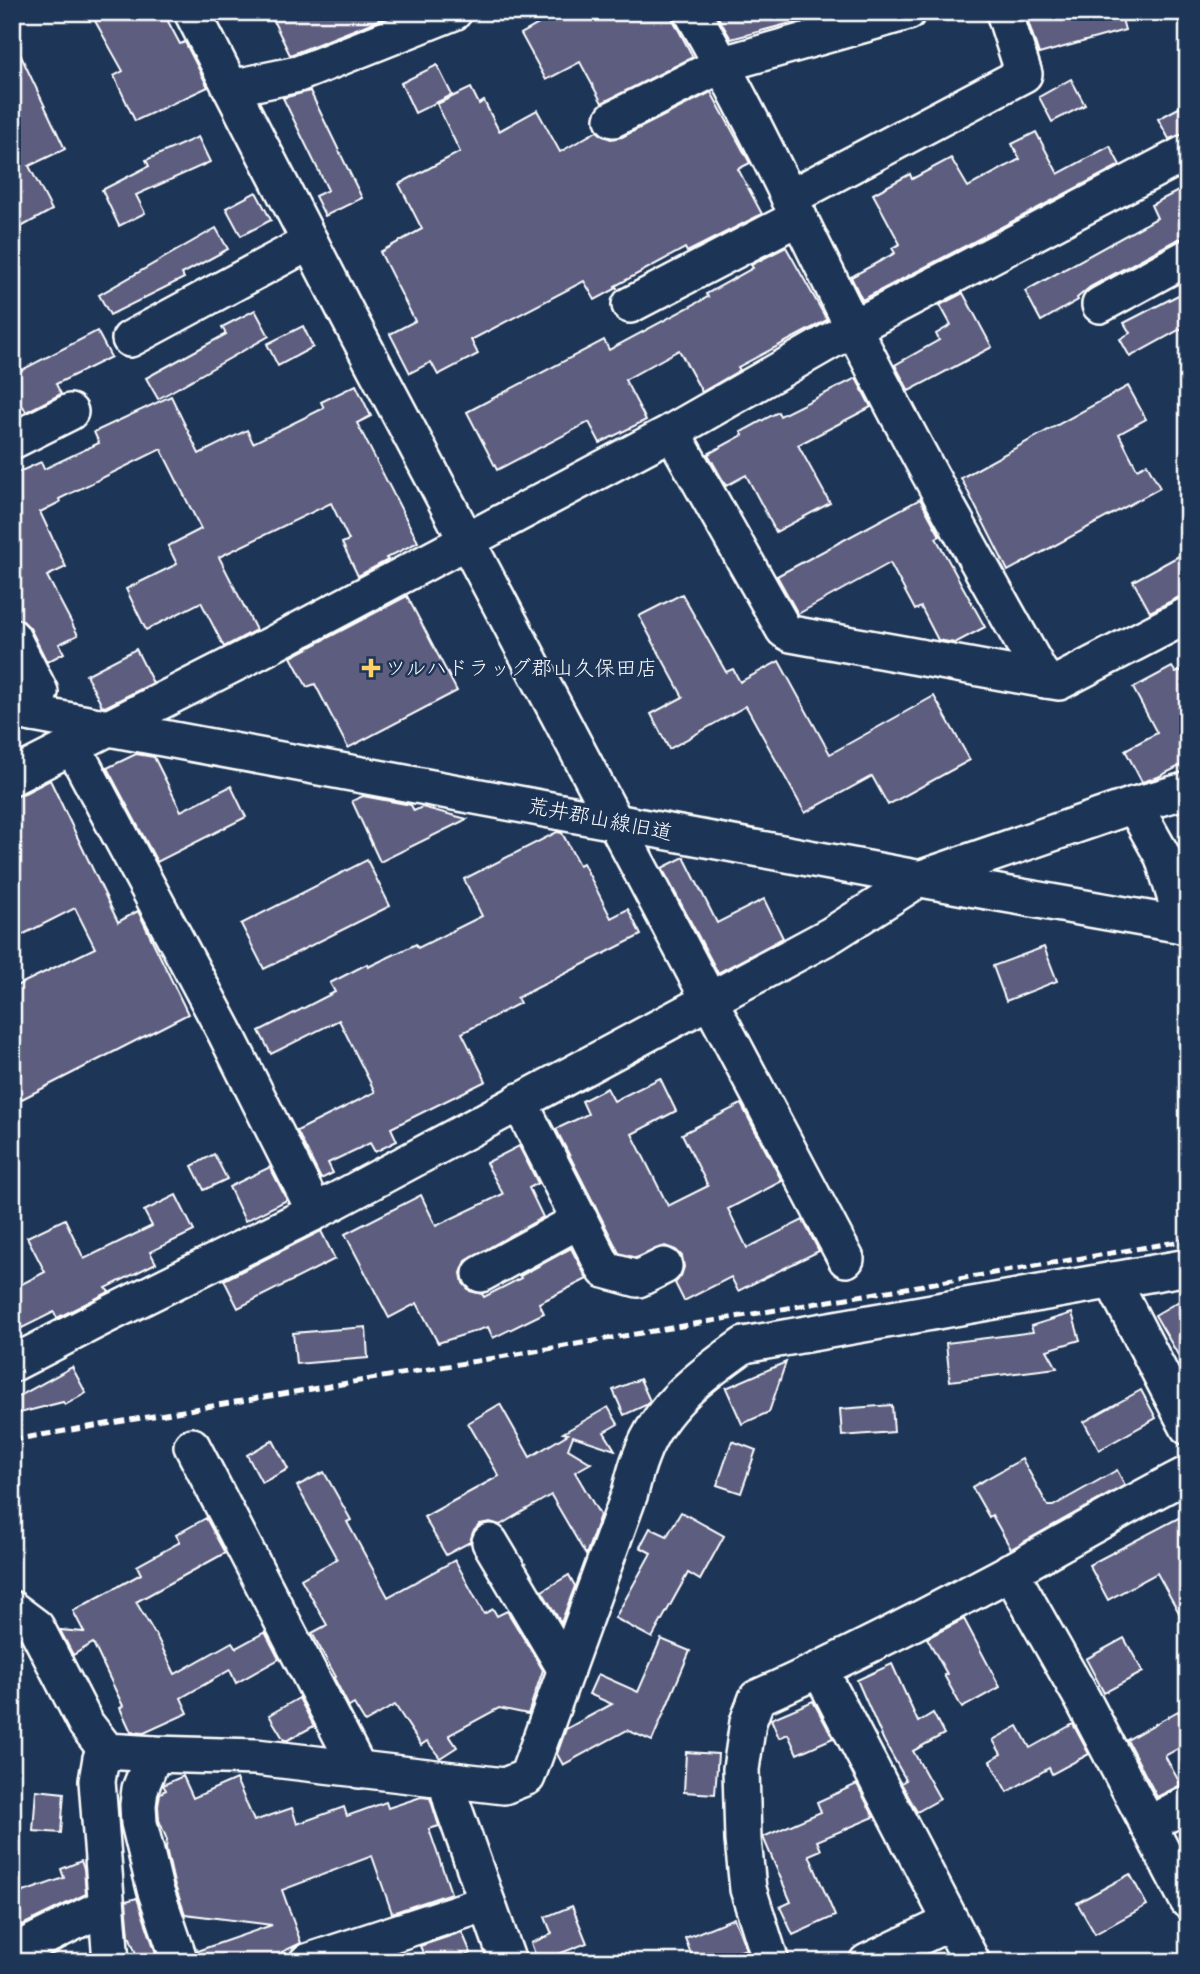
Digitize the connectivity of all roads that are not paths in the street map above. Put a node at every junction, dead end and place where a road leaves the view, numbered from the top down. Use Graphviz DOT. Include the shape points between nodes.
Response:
graph roads {
  1 [pos="192,12"];
  2 [pos="692,12"];
  3 [pos="908,12"];
  4 [pos="1004,12"];
  5 [pos="448,13"];
  6 [pos="723,64"];
  7 [pos="231,88"];
  8 [pos="613,119"];
  9 [pos="1188,152"];
  10 [pos="794,208"];
  11 [pos="310,242"];
  12 [pos="1188,257"];
  13 [pos="1100,305"];
  14 [pos="630,306"];
  15 [pos="853,328"];
  16 [pos="130,339"];
  17 [pos="70,412"];
  18 [pos="672,432"];
  19 [pos="12,441"];
  20 [pos="467,539"];
  21 [pos="1188,615"];
  22 [pos="12,637"];
  23 [pos="1046,680"];
  24 [pos="23,712"];
  25 [pos="105,727"];
  26 [pos="72,746"];
  27 [pos="12,777"];
  28 [pos="1188,790"];
  29 [pos="1134,805"];
  30 [pos="617,822"];
  31 [pos="919,879"];
  32 [pos="1186,926"];
  33 [pos="710,998"];
  34 [pos="519,1101"];
  35 [pos="315,1212"];
  36 [pos="580,1220"];
  37 [pos="846,1259"];
  38 [pos="664,1266"];
  39 [pos="1188,1267"];
  40 [pos="481,1274"];
  41 [pos="1112,1280"];
  42 [pos="12,1364"];
  43 [pos="1188,1427"];
  44 [pos="192,1446"];
  45 [pos="1188,1474"];
  46 [pos="491,1542"];
  47 [pos="1010,1572"];
  48 [pos="12,1609"];
  49 [pos="566,1670"];
  50 [pos="820,1670"];
  51 [pos="107,1751"];
  52 [pos="154,1755"];
  53 [pos="359,1770"];
  54 [pos="446,1780"];
  55 [pos="1188,1803"];
  56 [pos="1148,1825"];
  57 [pos="1188,1902"];
  58 [pos="487,1903"];
  59 [pos="106,1906"];
  60 [pos="951,1922"];
  61 [pos="12,1953"];
  62 [pos="111,1962"];
  63 [pos="180,1962"];
  64 [pos="307,1962"];
  65 [pos="508,1962"];
  66 [pos="771,1962"];
  67 [pos="867,1962"];
  68 [pos="972,1962"];
  1 -- 7 [label="street"];
  2 -- 6 [label="street"];
  3 -- 6 [label="street"];
  4 -- 10 [label="street" via="1024,74"];
  5 -- 7 [label="street" via="298,74"];
  6 -- 8 [label="street"];
  6 -- 10 [label="street"];
  7 -- 11 [label="street"];
  9 -- 15 [label="street"];
  10 -- 14 [label="street"];
  10 -- 15 [label="street"];
  11 -- 16 [label="street"];
  11 -- 20 [label="street"];
  12 -- 13 [label="street"];
  15 -- 18 [label="street"];
  15 -- 23 [label="street" via="953,518"];
  17 -- 19 [label="street"];
  18 -- 20 [label="street"];
  18 -- 23 [label="street" via="784,630"];
  20 -- 25 [label="street" via="271,645"];
  20 -- 30 [label="street"];
  21 -- 23 [label="street" via="1059,682"];
  22 -- 24 [label="street" via="40,692"];
  24 -- 25 [label="street, 荒井郡山線旧道"];
  25 -- 26 [label="street"];
  25 -- 30 [label="street, 荒井郡山線旧道"];
  26 -- 27 [label="street"];
  26 -- 35 [label="street"];
  28 -- 29 [label="street"];
  29 -- 31 [label="street"];
  29 -- 32 [label="street" via="1163,857"];
  30 -- 31 [label="street, 荒井郡山線旧道"];
  30 -- 33 [label="street"];
  31 -- 32 [label="street, 荒井郡山線旧道"];
  31 -- 33 [label="street" via="831,935"];
  33 -- 34 [label="street"];
  33 -- 37 [label="street"];
  34 -- 35 [label="street"];
  34 -- 36 [label="street"];
  35 -- 42 [label="street"];
  36 -- 38 [label="street" via="606,1270 638,1279"];
  36 -- 40 [label="street"];
  39 -- 41 [label="street"];
  41 -- 43 [label="street"];
  41 -- 49 [label="street" via="744,1345 708,1370 669,1406 641,1453"];
  44 -- 53 [label="street"];
  45 -- 47 [label="street"];
  46 -- 49 [label="street"];
  47 -- 50 [label="street"];
  47 -- 56 [label="street"];
  48 -- 51 [label="street" via="36,1627 86,1724"];
  49 -- 54 [label="street" via="527,1777 505,1786"];
  50 -- 60 [label="street"];
  50 -- 66 [label="street" via="757,1698 748,1722 741,1769 743,1840 748,1889"];
  51 -- 52 [label="street"];
  51 -- 59 [label="street" via="97,1781"];
  52 -- 53 [label="street" via="256,1757"];
  52 -- 63 [label="street" via="140,1789 139,1823"];
  53 -- 54 [label="street"];
  54 -- 58 [label="street"];
  55 -- 56 [label="street"];
  56 -- 57 [label="street"];
  58 -- 64 [label="street"];
  58 -- 65 [label="street"];
  59 -- 61 [label="street"];
  59 -- 62 [label="street"];
  60 -- 67 [label="street"];
  60 -- 68 [label="street"];
}
